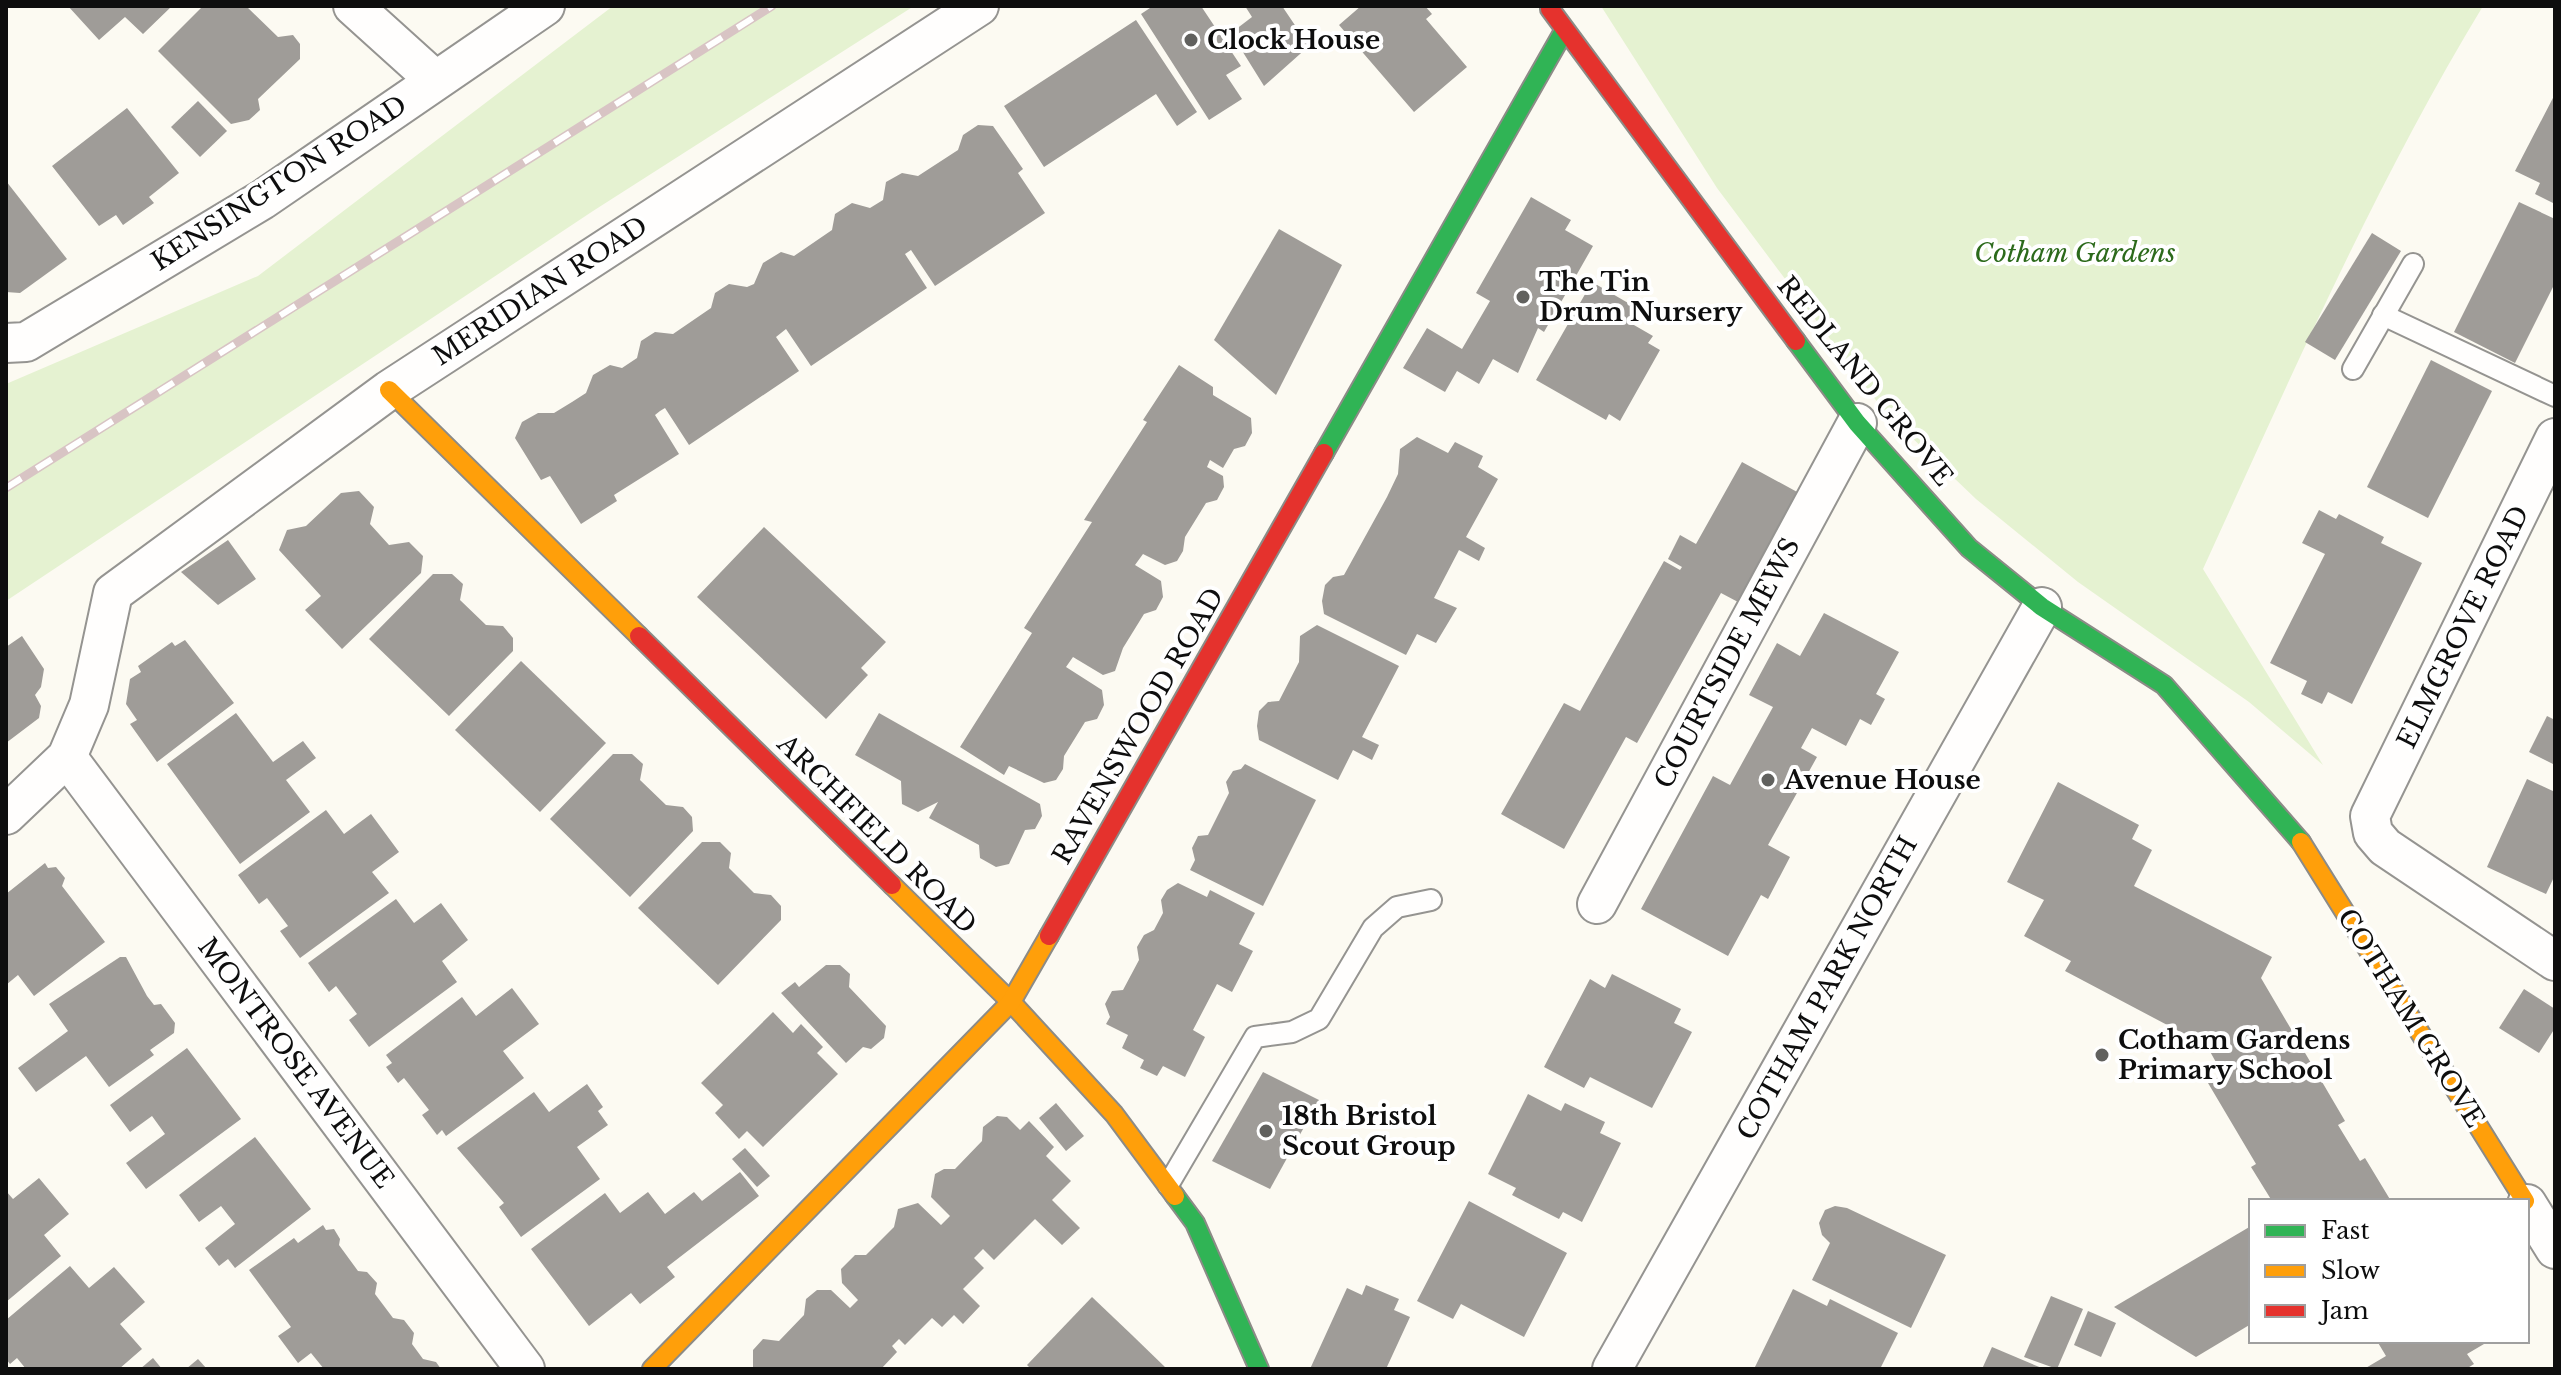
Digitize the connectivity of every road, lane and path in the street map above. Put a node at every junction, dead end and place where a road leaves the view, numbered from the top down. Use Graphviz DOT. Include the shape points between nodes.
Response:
graph roads {
  1 [pos="353,6"];
  2 [pos="545,6"];
  3 [pos="979,6"];
  4 [pos="1548,6"];
  5 [pos="1564,31"];
  6 [pos="435,80"];
  7 [pos="2413,264"];
  8 [pos="2383,315"];
  9 [pos="6,343"];
  10 [pos="2353,369"];
  11 [pos="389,390"];
  12 [pos="2555,396"];
  13 [pos="1857,423"];
  14 [pos="2555,438"];
  15 [pos="2042,607"];
  16 [pos="67,757"];
  17 [pos="6,815"];
  18 [pos="2297,835"];
  19 [pos="1431,900"];
  20 [pos="1597,904"];
  21 [pos="2555,961"];
  22 [pos="1011,1002"];
  23 [pos="1168,1185"];
  24 [pos="2524,1199"];
  25 [pos="2529,1207"];
  26 [pos="2555,1249"];
  27 [pos="525,1369"];
  28 [pos="652,1369"];
  29 [pos="1259,1369"];
  30 [pos="1612,1369"];
  1 -- 6 [label="street"];
  2 -- 6 [label="street, KENSINGTON ROAD"];
  3 -- 11 [label="street, MERIDIAN ROAD"];
  4 -- 5 [label="street, REDLAND GROVE"];
  5 -- 13 [label="street, REDLAND GROVE"];
  5 -- 22 [label="street, RAVENSWOOD ROAD"];
  6 -- 9 [label="street, KENSINGTON ROAD" via="262,200 26,342"];
  7 -- 8 [label="lane"];
  8 -- 10 [label="lane"];
  8 -- 12 [label="lane"];
  11 -- 16 [label="street, MERIDIAN ROAD" via="113,593 89,705"];
  11 -- 22 [label="street, ARCHFIELD ROAD"];
  13 -- 15 [label="street, REDLAND GROVE" via="1969,548"];
  13 -- 20 [label="street, COURTSIDE MEWS"];
  14 -- 21 [label="street, ELMGROVE ROAD" via="2370,816 2373,833 2385,847"];
  15 -- 18 [label="street, REDLAND GROVE" via="2164,685"];
  15 -- 30 [label="street, COTHAM PARK NORTH"];
  16 -- 17 [label="street"];
  16 -- 27 [label="street, MONTROSE AVENUE"];
  18 -- 24 [label="street, COTHAM GROVE"];
  19 -- 23 [label="lane" via="1397,907 1373,928 1319,1019 1292,1032 1255,1037"];
  22 -- 23 [label="street, ARCHFIELD ROAD" via="1114,1114"];
  22 -- 28 [label="street, RAVENSWOOD ROAD"];
  23 -- 29 [label="street, ARCHFIELD ROAD" via="1195,1223"];
  25 -- 26 [label="street, COTHAM GROVE"];
}
